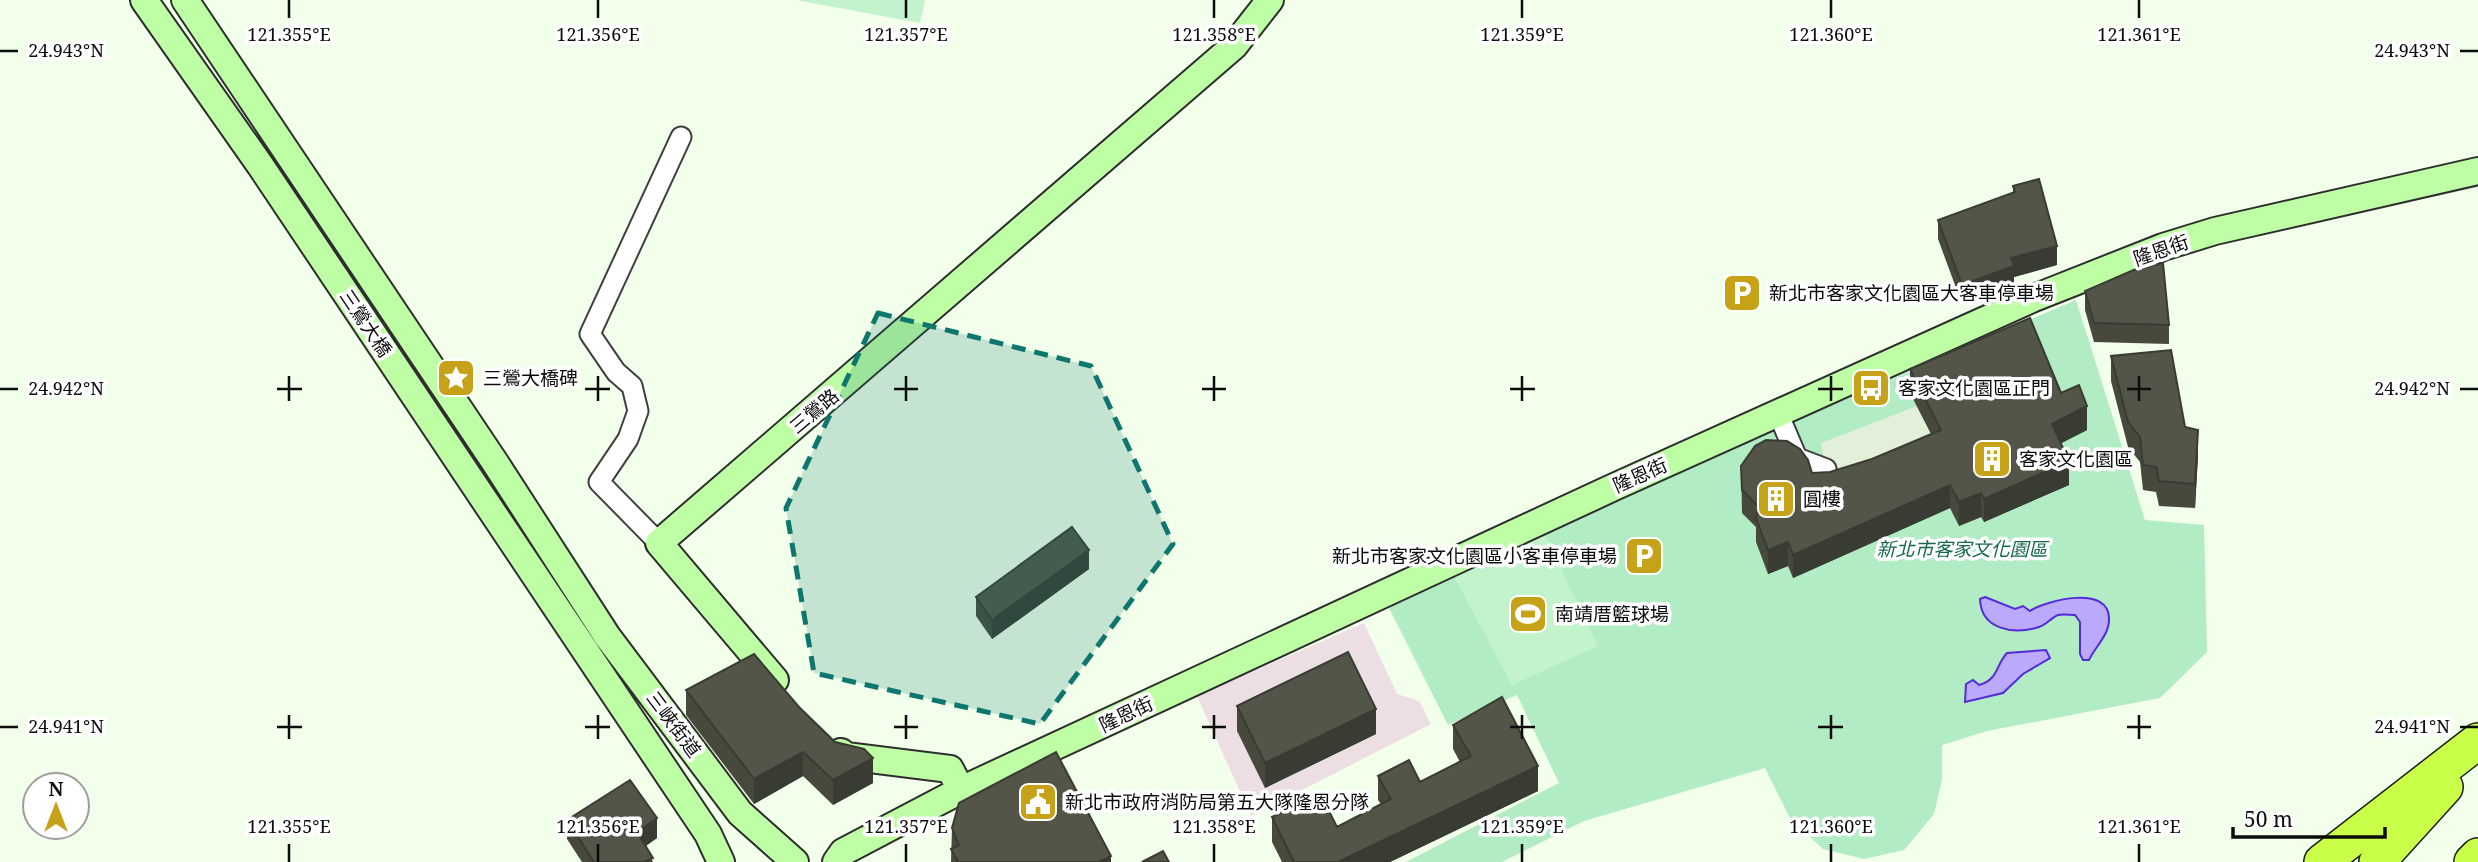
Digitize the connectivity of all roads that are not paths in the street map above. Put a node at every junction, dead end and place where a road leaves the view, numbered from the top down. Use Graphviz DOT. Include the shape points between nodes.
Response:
graph roads {
  1 [pos="144,0"];
  2 [pos="152,0"];
  3 [pos="183,0"];
  4 [pos="1270,0"];
  5 [pos="184,54"];
  6 [pos="681,136"];
  7 [pos="2478,171"];
  8 [pos="1778,413"];
  9 [pos="1826,469"];
  10 [pos="659,542"];
  11 [pos="596,642"];
  12 [pos="794,702"];
  13 [pos="826,737"];
  14 [pos="2478,741"];
  15 [pos="2478,751"];
  16 [pos="961,790"];
  17 [pos="708,834"];
  18 [pos="2478,856"];
  19 [pos="721,862"];
  20 [pos="738,862"];
  21 [pos="795,862"];
  22 [pos="836,862"];
  23 [pos="2322,862"];
  24 [pos="2376,862"];
  25 [pos="2472,862"];
  1 -- 5 [label="street, 三鶯大橋"];
  2 -- 5 [label="street"];
  3 -- 11 [label="street, 三鶯大橋" via="494,461"];
  4 -- 10 [label="street, 三鶯路" via="1234,46"];
  5 -- 11 [label="street, 三鶯大橋"];
  6 -- 10 [label="street" via="590,334 616,372 632,386 638,411 628,439 599,482"];
  7 -- 8 [label="street, 隆恩街" via="2163,247 2034,298"];
  8 -- 9 [label="street" via="1797,458"];
  8 -- 16 [label="street, 隆恩街"];
  10 -- 12 [label="street"];
  11 -- 17 [label="street, 三峽街道"];
  11 -- 21 [label="street, 三峽街道" via="740,813"];
  13 -- 16 [label="street" via="846,756 950,769"];
  14 -- 23 [label="highway"];
  15 -- 24 [label="highway"];
  16 -- 22 [label="street, 隆恩街" via="843,852"];
  17 -- 19 [label="street"];
  17 -- 20 [label="street"];
  18 -- 25 [label="highway"];
}
